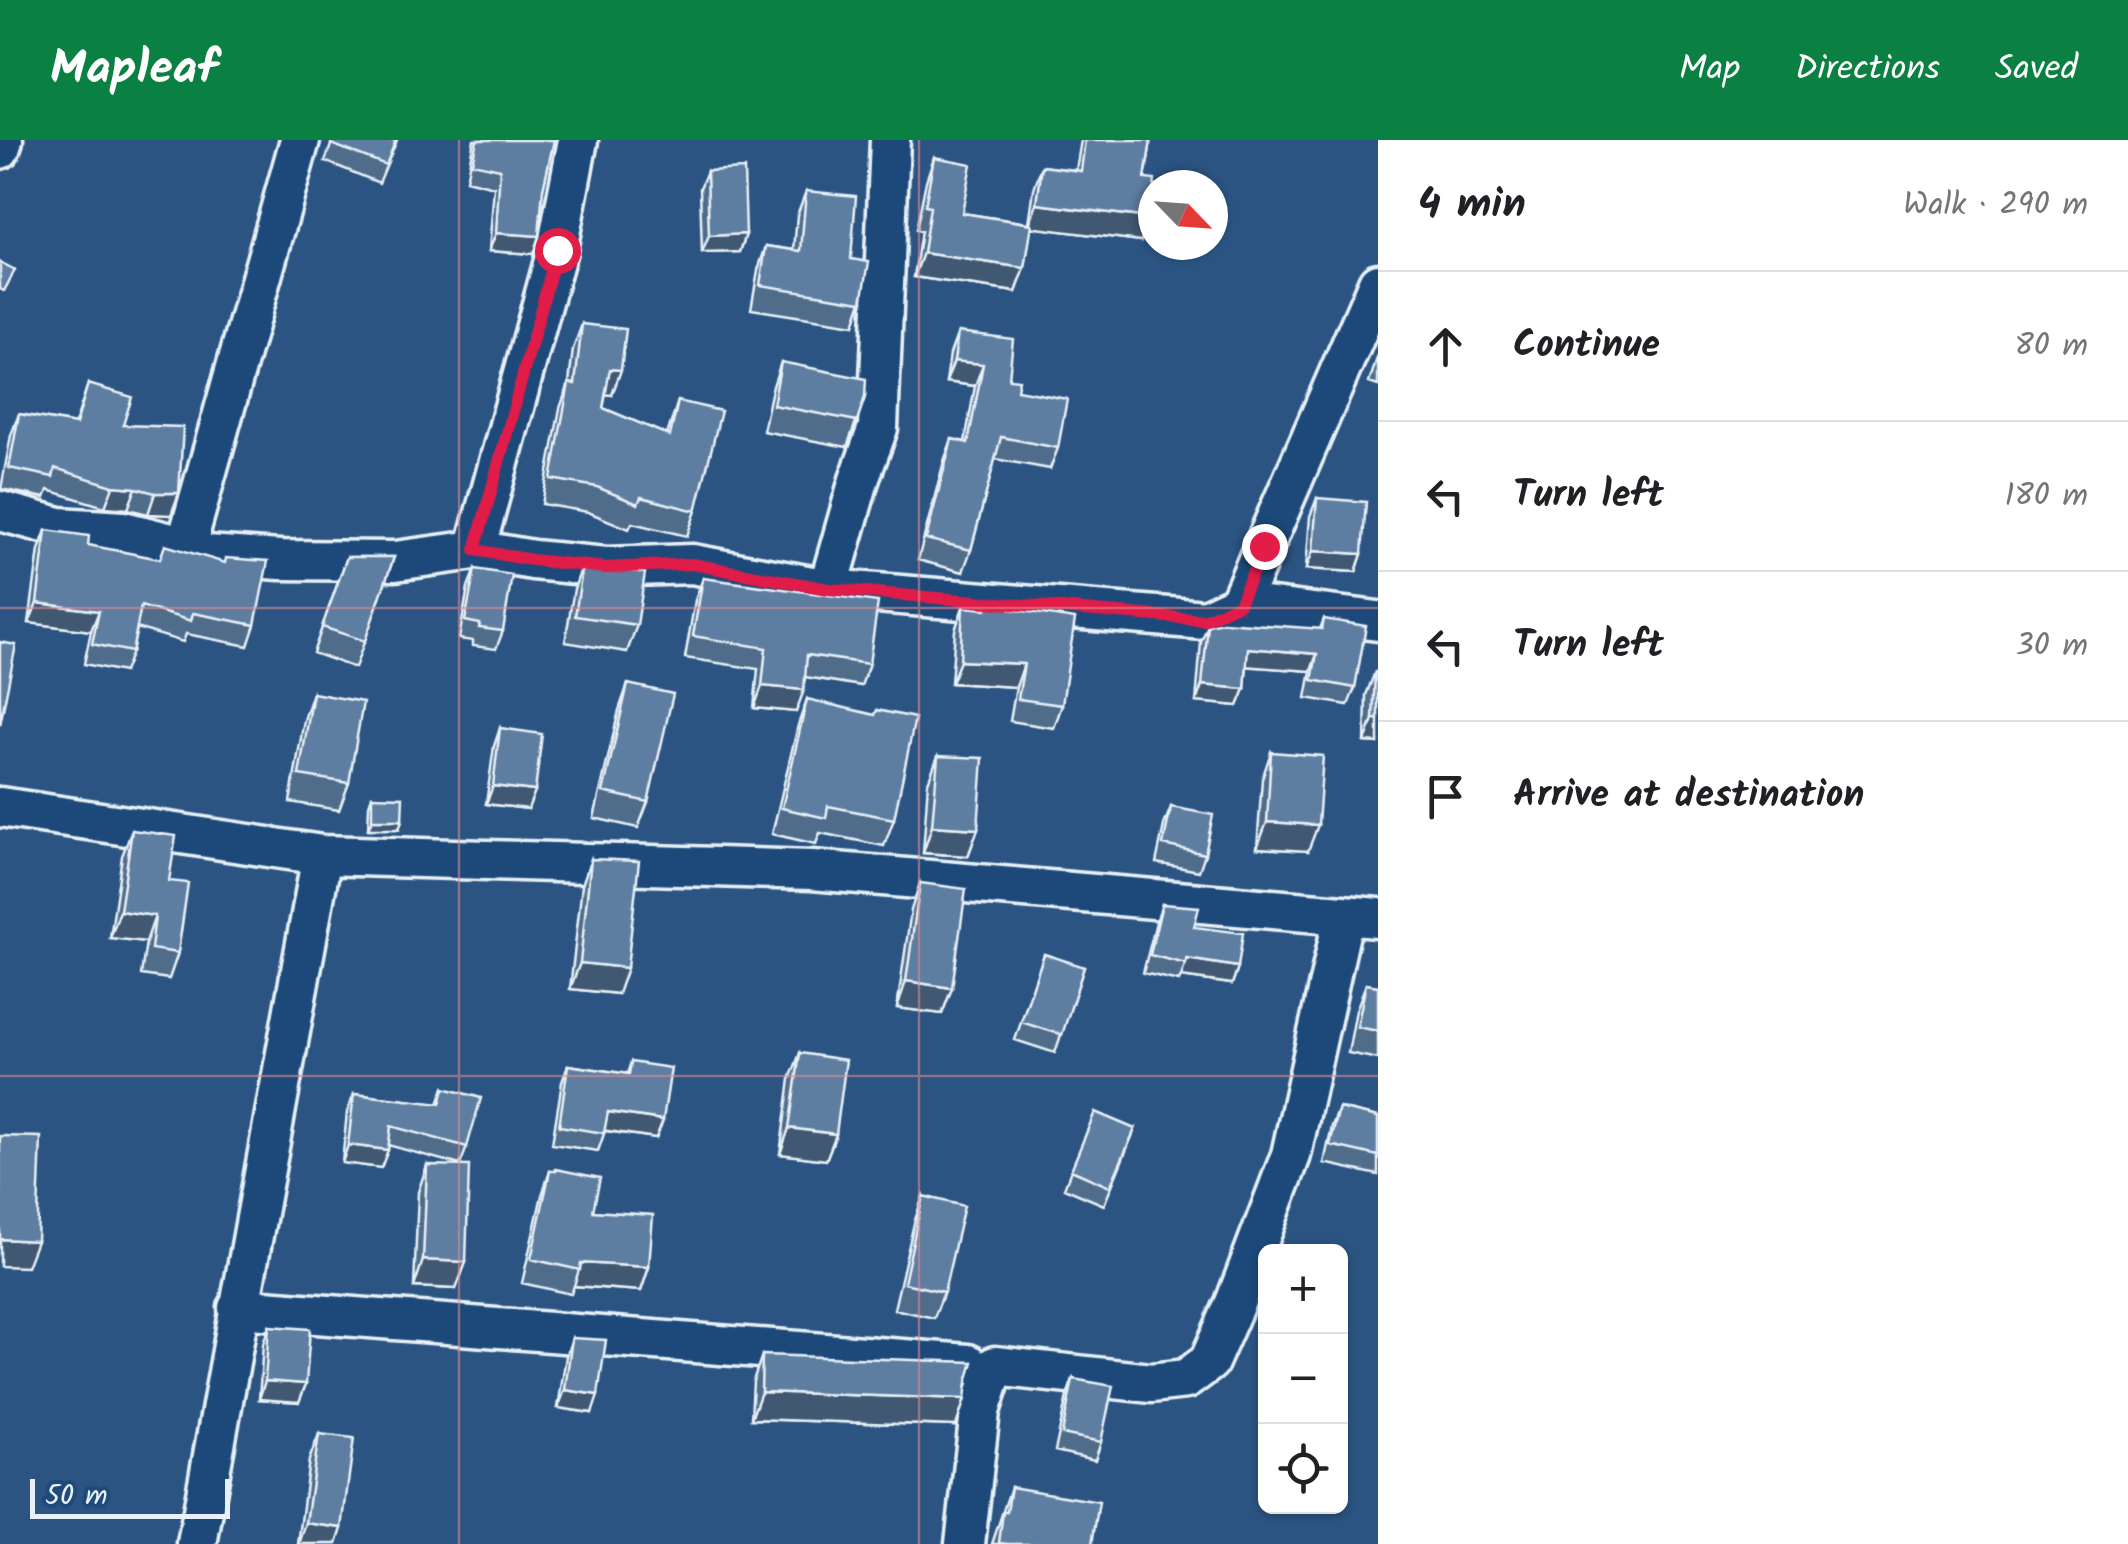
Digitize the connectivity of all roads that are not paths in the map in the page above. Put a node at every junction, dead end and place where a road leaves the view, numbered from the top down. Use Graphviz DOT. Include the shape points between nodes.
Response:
graph roads {
  1 [pos="2,140"];
  2 [pos="300,140"];
  3 [pos="578,140"];
  4 [pos="890,140"];
  5 [pos="0,148"];
  6 [pos="1378,283"];
  7 [pos="0,511"];
  8 [pos="191,548"];
  9 [pos="475,550"];
  10 [pos="828,589"];
  11 [pos="1239,604"];
  12 [pos="1378,622"];
  13 [pos="0,807"];
  14 [pos="322,855"];
  15 [pos="1361,917"];
  16 [pos="238,1308"];
  17 [pos="996,1366"];
  18 [pos="196,1544"];
  19 [pos="965,1544"];
  1 -- 5 [label="street"];
  2 -- 8 [label="street" via="191,528"];
  3 -- 9 [label="street" via="557,250"];
  4 -- 10 [label="street" via="878,428"];
  6 -- 11 [label="street"];
  7 -- 8 [label="street"];
  8 -- 9 [label="street" via="206,555 395,561"];
  9 -- 10 [label="street" via="606,568 692,564"];
  10 -- 11 [label="street" via="1204,620"];
  11 -- 12 [label="street"];
  13 -- 14 [label="street"];
  14 -- 15 [label="street" via="812,870"];
  14 -- 16 [label="street"];
  15 -- 17 [label="street" via="1290,1155 1209,1362 1186,1378 1151,1383"];
  16 -- 17 [label="street"];
  16 -- 18 [label="street"];
  17 -- 19 [label="street" via="980,1412"];
}
